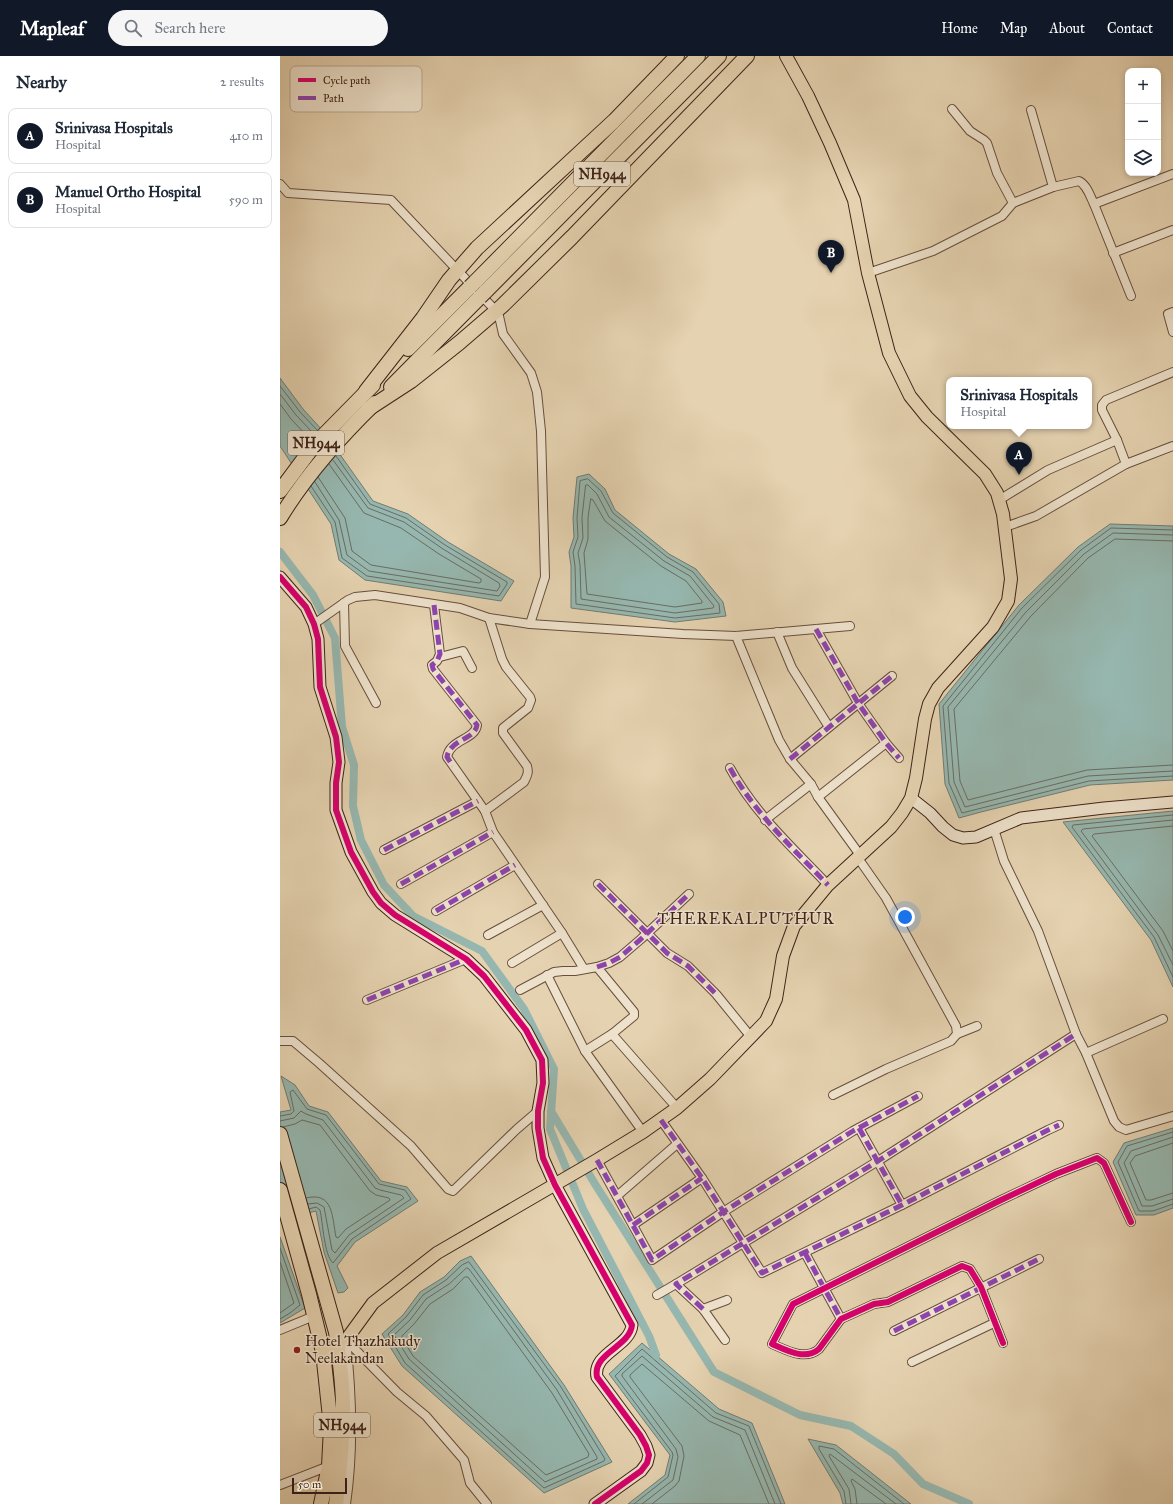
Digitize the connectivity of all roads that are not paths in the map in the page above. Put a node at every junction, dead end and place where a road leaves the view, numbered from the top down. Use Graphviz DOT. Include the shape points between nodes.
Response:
graph roads {
  1 [pos="677,56"];
  2 [pos="698,56"];
  3 [pos="719,56"];
  4 [pos="747,56"];
  5 [pos="786,56"];
  6 [pos="952,109"];
  7 [pos="1031,110"];
  8 [pos="1173,174"];
  9 [pos="280,184"];
  10 [pos="1053,187"];
  11 [pos="1013,203"];
  12 [pos="1094,204"];
  13 [pos="1173,230"];
  14 [pos="1113,252"];
  15 [pos="458,269"];
  16 [pos="868,273"];
  17 [pos="1132,296"];
  18 [pos="496,311"];
  19 [pos="1173,312"];
  20 [pos="1173,332"];
  21 [pos="1173,372"];
  22 [pos="366,391"];
  23 [pos="368,409"];
  24 [pos="1117,440"];
  25 [pos="1173,446"];
  26 [pos="1126,464"];
  27 [pos="280,491"];
  28 [pos="999,500"];
  29 [pos="280,518"];
  30 [pos="1005,527"];
  31 [pos="280,577"];
  32 [pos="344,603"];
  33 [pos="434,605"];
  34 [pos="489,618"];
  35 [pos="318,621"];
  36 [pos="530,624"];
  37 [pos="850,626"];
  38 [pos="816,629"];
  39 [pos="777,632"];
  40 [pos="736,636"];
  41 [pos="440,657"];
  42 [pos="472,668"];
  43 [pos="892,676"];
  44 [pos="376,703"];
  45 [pos="858,704"];
  46 [pos="829,727"];
  47 [pos="886,743"];
  48 [pos="899,758"];
  49 [pos="790,759"];
  50 [pos="730,768"];
  51 [pos="811,784"];
  52 [pos="818,797"];
  53 [pos="910,798"];
  54 [pos="478,801"];
  55 [pos="1173,802"];
  56 [pos="485,811"];
  57 [pos="766,820"];
  58 [pos="994,829"];
  59 [pos="492,832"];
  60 [pos="384,850"];
  61 [pos="859,856"];
  62 [pos="515,865"];
  63 [pos="401,884"];
  64 [pos="598,884"];
  65 [pos="828,885"];
  66 [pos="689,894"];
  67 [pos="543,905"];
  68 [pos="436,911"];
  69 [pos="562,933"];
  70 [pos="646,933"];
  71 [pos="488,935"];
  72 [pos="466,959"];
  73 [pos="512,963"];
  74 [pos="597,967"];
  75 [pos="584,969"];
  76 [pos="547,975"];
  77 [pos="520,990"];
  78 [pos="367,1000"];
  79 [pos="1163,1019"];
  80 [pos="977,1026"];
  81 [pos="612,1034"];
  82 [pos="957,1034"];
  83 [pos="1076,1034"];
  84 [pos="751,1036"];
  85 [pos="280,1041"];
  86 [pos="585,1051"];
  87 [pos="1086,1053"];
  88 [pos="833,1095"];
  89 [pos="918,1096"];
  90 [pos="677,1108"];
  91 [pos="538,1111"];
  92 [pos="1173,1116"];
  93 [pos="661,1120"];
  94 [pos="1060,1126"];
  95 [pos="859,1128"];
  96 [pos="643,1132"];
  97 [pos="280,1134"];
  98 [pos="677,1144"];
  99 [pos="878,1161"];
  100 [pos="594,1162"];
  101 [pos="702,1178"];
  102 [pos="559,1183"];
  103 [pos="280,1190"];
  104 [pos="618,1196"];
  105 [pos="902,1205"];
  106 [pos="723,1212"];
  107 [pos="1132,1222"];
  108 [pos="633,1225"];
  109 [pos="743,1244"];
  110 [pos="805,1253"];
  111 [pos="1039,1259"];
  112 [pos="676,1284"];
  113 [pos="981,1287"];
  114 [pos="824,1289"];
  115 [pos="657,1295"];
  116 [pos="727,1300"];
  117 [pos="703,1309"];
  118 [pos="314,1316"];
  119 [pos="841,1319"];
  120 [pos="994,1323"];
  121 [pos="280,1330"];
  122 [pos="894,1331"];
  123 [pos="725,1340"];
  124 [pos="342,1343"];
  125 [pos="1003,1343"];
  126 [pos="323,1352"];
  127 [pos="912,1362"];
  128 [pos="329,1466"];
  129 [pos="280,1485"];
  130 [pos="321,1504"];
  131 [pos="336,1504"];
  132 [pos="346,1504"];
  133 [pos="488,1504"];
  134 [pos="595,1504"];
  1 -- 15 [label="highway" via="614,121 477,248"];
  2 -- 22 [label="highway, NH944 / NH944"];
  3 -- 23 [label="highway, NH944 / NH944"];
  4 -- 18 [label="highway" via="572,237"];
  5 -- 16 [label="main road" via="830,142 854,200"];
  6 -- 11 [label="street" via="970,131 987,143 997,173"];
  7 -- 10 [label="street"];
  8 -- 12 [label="street"];
  9 -- 15 [label="street" via="288,193 392,200"];
  10 -- 11 [label="street"];
  10 -- 12 [label="street" via="1079,181 1087,188"];
  11 -- 16 [label="street" via="1002,216 933,251"];
  12 -- 14 [label="street"];
  13 -- 14 [label="street"];
  14 -- 17 [label="street"];
  15 -- 18 [label="street"];
  15 -- 22 [label="highway"];
  16 -- 28 [label="main road" via="888,353 910,396 927,417 985,474"];
  18 -- 23 [label="highway" via="411,381"];
  18 -- 36 [label="street" via="503,334 531,373 538,392 545,577"];
  19 -- 20 [label="street" via="1168,314"];
  21 -- 24 [label="street" via="1104,402 1102,410"];
  22 -- 27 [label="highway, NH944 / NH944" via="315,444"];
  23 -- 29 [label="highway, NH944 / NH944" via="301,485"];
  24 -- 26 [label="street"];
  24 -- 28 [label="street" via="1048,470"];
  25 -- 26 [label="street"];
  26 -- 30 [label="street" via="1036,516"];
  28 -- 30 [label="main road"];
  30 -- 53 [label="main road" via="1011,579 1008,601 993,627 938,688 929,704"];
  31 -- 35 [label="street"];
  32 -- 33 [label="street" via="355,596 375,595"];
  32 -- 35 [label="street"];
  32 -- 44 [label="street" via="345,646"];
  33 -- 34 [label="street" via="460,608"];
  33 -- 41 [label="street"];
  34 -- 36 [label="street"];
  34 -- 56 [label="street" via="506,667 531,700 528,708 503,728 504,736 527,766 528,775 524,782"];
  35 -- 72 [label="street" via="320,687 336,737 339,762 336,810 351,852 381,903 395,915"];
  36 -- 40 [label="street"];
  37 -- 38 [label="street"];
  38 -- 39 [label="street"];
  38 -- 45 [label="street"];
  39 -- 40 [label="street"];
  39 -- 46 [label="street" via="792,668"];
  40 -- 49 [label="street" via="779,740"];
  41 -- 42 [label="street" via="463,651"];
  41 -- 54 [label="street" via="432,665 433,668 477,725 472,733 451,747 447,757"];
  43 -- 45 [label="street"];
  45 -- 46 [label="street"];
  45 -- 47 [label="street"];
  46 -- 49 [label="street"];
  47 -- 48 [label="street"];
  47 -- 52 [label="street"];
  49 -- 51 [label="street"];
  50 -- 57 [label="street" via="740,786"];
  51 -- 52 [label="street"];
  51 -- 57 [label="street"];
  52 -- 61 [label="street"];
  53 -- 58 [label="street" via="953,835 963,838 976,837"];
  53 -- 61 [label="main road" via="891,828"];
  54 -- 56 [label="street"];
  54 -- 60 [label="street"];
  55 -- 58 [label="street" via="1021,818"];
  56 -- 59 [label="street"];
  57 -- 65 [label="street"];
  58 -- 83 [label="street" via="1004,861 1038,931"];
  59 -- 62 [label="street"];
  59 -- 63 [label="street"];
  61 -- 65 [label="main road"];
  61 -- 82 [label="street" via="886,898 956,1026"];
  62 -- 67 [label="street"];
  62 -- 68 [label="street"];
  64 -- 70 [label="street"];
  65 -- 84 [label="main road" via="794,926 783,956 776,1000 766,1021"];
  66 -- 70 [label="street"];
  67 -- 69 [label="street"];
  67 -- 71 [label="street"];
  69 -- 73 [label="street"];
  69 -- 75 [label="street"];
  70 -- 74 [label="street" via="620,957"];
  70 -- 84 [label="street" via="667,953 688,966 716,994"];
  72 -- 78 [label="street"];
  72 -- 91 [label="street" via="484,976 526,1030 542,1060 543,1083"];
  74 -- 75 [label="street"];
  74 -- 81 [label="street" via="634,1012 634,1016"];
  75 -- 76 [label="street" via="575,972 559,971"];
  76 -- 77 [label="street"];
  76 -- 86 [label="street"];
  79 -- 87 [label="street"];
  80 -- 82 [label="street"];
  81 -- 86 [label="street"];
  81 -- 90 [label="street"];
  82 -- 88 [label="street" via="951,1041"];
  83 -- 87 [label="street"];
  83 -- 99 [label="street"];
  84 -- 90 [label="main road" via="710,1079"];
  85 -- 91 [label="street" via="293,1041 319,1063 412,1146 448,1189 453,1191"];
  86 -- 96 [label="street"];
  87 -- 92 [label="street" via="1114,1121 1119,1127 1126,1130"];
  89 -- 95 [label="street"];
  90 -- 93 [label="main road"];
  91 -- 102 [label="street" via="543,1158"];
  93 -- 96 [label="main road"];
  93 -- 98 [label="street"];
  94 -- 105 [label="street"];
  95 -- 99 [label="street"];
  95 -- 106 [label="street"];
  96 -- 100 [label="main road"];
  97 -- 124 [label="highway, NH944" via="336,1332"];
  98 -- 101 [label="street"];
  98 -- 104 [label="street"];
  99 -- 105 [label="street"];
  99 -- 109 [label="street"];
  100 -- 102 [label="main road"];
  100 -- 104 [label="street"];
  101 -- 106 [label="street"];
  101 -- 108 [label="street"];
  102 -- 124 [label="main road" via="437,1253 373,1303"];
  102 -- 134 [label="street" via="632,1325 632,1331 598,1364 596,1377 640,1435 649,1455 641,1471"];
  103 -- 118 [label="highway, NH944"];
  104 -- 108 [label="street"];
  105 -- 110 [label="street"];
  106 -- 108 [label="street" via="652,1260"];
  106 -- 109 [label="street"];
  107 -- 114 [label="street" via="1104,1163 1097,1158 1056,1174"];
  109 -- 110 [label="street" via="762,1273"];
  109 -- 112 [label="street"];
  110 -- 114 [label="street"];
  111 -- 113 [label="street"];
  112 -- 115 [label="street"];
  112 -- 117 [label="street"];
  113 -- 119 [label="street" via="970,1269 962,1266 888,1302 874,1304"];
  113 -- 120 [label="street"];
  113 -- 122 [label="street"];
  114 -- 119 [label="street"];
  114 -- 119 [label="street" via="793,1304 772,1344 798,1354 815,1353"];
  116 -- 117 [label="street"];
  117 -- 123 [label="street"];
  118 -- 121 [label="street"];
  118 -- 126 [label="highway, NH944"];
  120 -- 125 [label="street"];
  120 -- 127 [label="street"];
  124 -- 126 [label="main road"];
  124 -- 131 [label="highway, NH944" via="343,1405"];
  124 -- 132 [label="street" via="350,1379 349,1482"];
  124 -- 133 [label="street" via="426,1416 464,1460 470,1483"];
  126 -- 128 [label="highway, NH944" via="331,1427"];
  128 -- 129 [label="street"];
  128 -- 130 [label="highway, NH944"];
}
